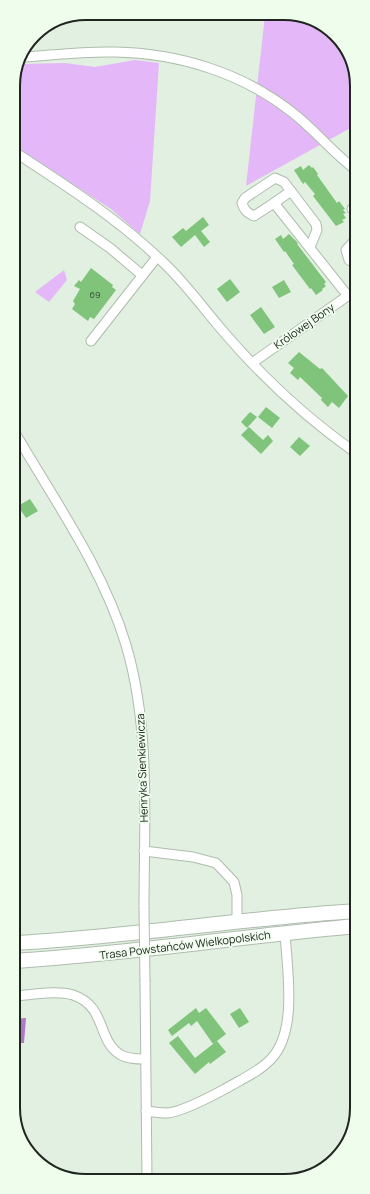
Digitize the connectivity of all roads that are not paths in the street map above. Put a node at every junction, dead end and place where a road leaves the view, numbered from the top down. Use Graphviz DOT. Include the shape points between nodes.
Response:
graph roads {
  1 [pos="27,57"];
  2 [pos="20,156"];
  3 [pos="350,164"];
  4 [pos="291,191"];
  5 [pos="274,203"];
  6 [pos="80,227"];
  7 [pos="350,246"];
  8 [pos="310,247"];
  9 [pos="157,257"];
  10 [pos="350,261"];
  11 [pos="142,275"];
  12 [pos="350,291"];
  13 [pos="350,294"];
  14 [pos="91,341"];
  15 [pos="252,363"];
  16 [pos="20,441"];
  17 [pos="350,448"];
  18 [pos="144,851"];
  19 [pos="350,912"];
  20 [pos="237,921"];
  21 [pos="350,927"];
  22 [pos="285,933"];
  23 [pos="20,942"];
  24 [pos="20,960"];
  25 [pos="20,996"];
  26 [pos="145,1059"];
  27 [pos="146,1111"];
  28 [pos="147,1174"];
  1 -- 3 [label="street" via="131,52 173,58 220,72 263,92 293,112"];
  2 -- 9 [label="street" via="88,202"];
  4 -- 5 [label="street"];
  4 -- 5 [label="street" via="284,182 275,178 245,198 242,203 249,214 254,216"];
  4 -- 8 [label="street" via="316,224 317,230"];
  5 -- 8 [label="street"];
  6 -- 11 [label="street"];
  7 -- 10 [label="street" via="346,250"];
  8 -- 12 [label="street"];
  9 -- 11 [label="street"];
  9 -- 15 [label="street" via="186,286"];
  11 -- 14 [label="street"];
  13 -- 15 [label="street, Królowej Bony"];
  15 -- 17 [label="street" via="303,413"];
  16 -- 18 [label="street, Henryka Sienkiewicza" via="92,564 126,645 141,720"];
  18 -- 20 [label="street" via="193,856 216,863 234,882"];
  18 -- 26 [label="street, Henryka Sienkiewicza, bridge"];
  19 -- 20 [label="highway, Trasa Powstańców Wielkopolskich"];
  20 -- 23 [label="highway, Trasa Powstańców Wielkopolskich" via="112,935"];
  21 -- 22 [label="highway, Trasa Powstańców Wielkopolskich"];
  22 -- 24 [label="highway, Trasa Powstańców Wielkopolskich" via="81,957"];
  22 -- 27 [label="street" via="287,1026 282,1044 274,1056 252,1074 198,1103 168,1113"];
  25 -- 26 [label="street" via="57,993 81,998 97,1013 110,1045 119,1055"];
  26 -- 27 [label="street, Henryka Sienkiewicza"];
  27 -- 28 [label="street, Henryka Sienkiewicza"];
}
